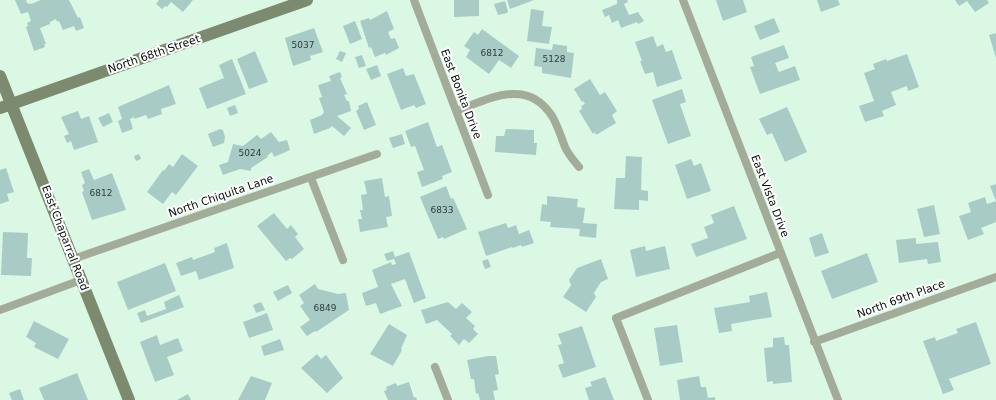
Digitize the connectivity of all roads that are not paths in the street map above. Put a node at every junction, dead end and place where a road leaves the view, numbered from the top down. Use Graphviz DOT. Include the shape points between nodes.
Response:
graph roads {
  1 [pos="307,0"];
  2 [pos="414,0"];
  3 [pos="683,0"];
  4 [pos="0,76"];
  5 [pos="5,106"];
  6 [pos="456,111"];
  7 [pos="377,154"];
  8 [pos="579,167"];
  9 [pos="310,178"];
  10 [pos="488,195"];
  11 [pos="780,253"];
  12 [pos="73,259"];
  13 [pos="343,260"];
  14 [pos="996,277"];
  15 [pos="81,280"];
  16 [pos="0,310"];
  17 [pos="814,342"];
  18 [pos="435,367"];
  19 [pos="129,400"];
  20 [pos="448,400"];
  21 [pos="648,400"];
  22 [pos="838,400"];
  1 -- 5 [label="main road, North 68th Street"];
  2 -- 6 [label="street, East Bonita Drive"];
  3 -- 11 [label="street, East Vista Drive"];
  4 -- 5 [label="main road, East Chaparral Road"];
  5 -- 12 [label="main road, East Chaparral Road"];
  6 -- 8 [label="street" via="505,93 522,94 536,100 552,116 566,148"];
  6 -- 10 [label="street, East Bonita Drive"];
  7 -- 9 [label="street, North Chiquita Lane"];
  9 -- 12 [label="street, North Chiquita Lane"];
  9 -- 13 [label="street"];
  11 -- 17 [label="street, East Vista Drive"];
  11 -- 21 [label="street" via="616,318"];
  12 -- 15 [label="main road, East Chaparral Road"];
  14 -- 17 [label="street, North 69th Place"];
  15 -- 16 [label="street"];
  15 -- 19 [label="main road, East Chaparral Road"];
  17 -- 22 [label="street, East Vista Drive"];
  18 -- 20 [label="street"];
}
